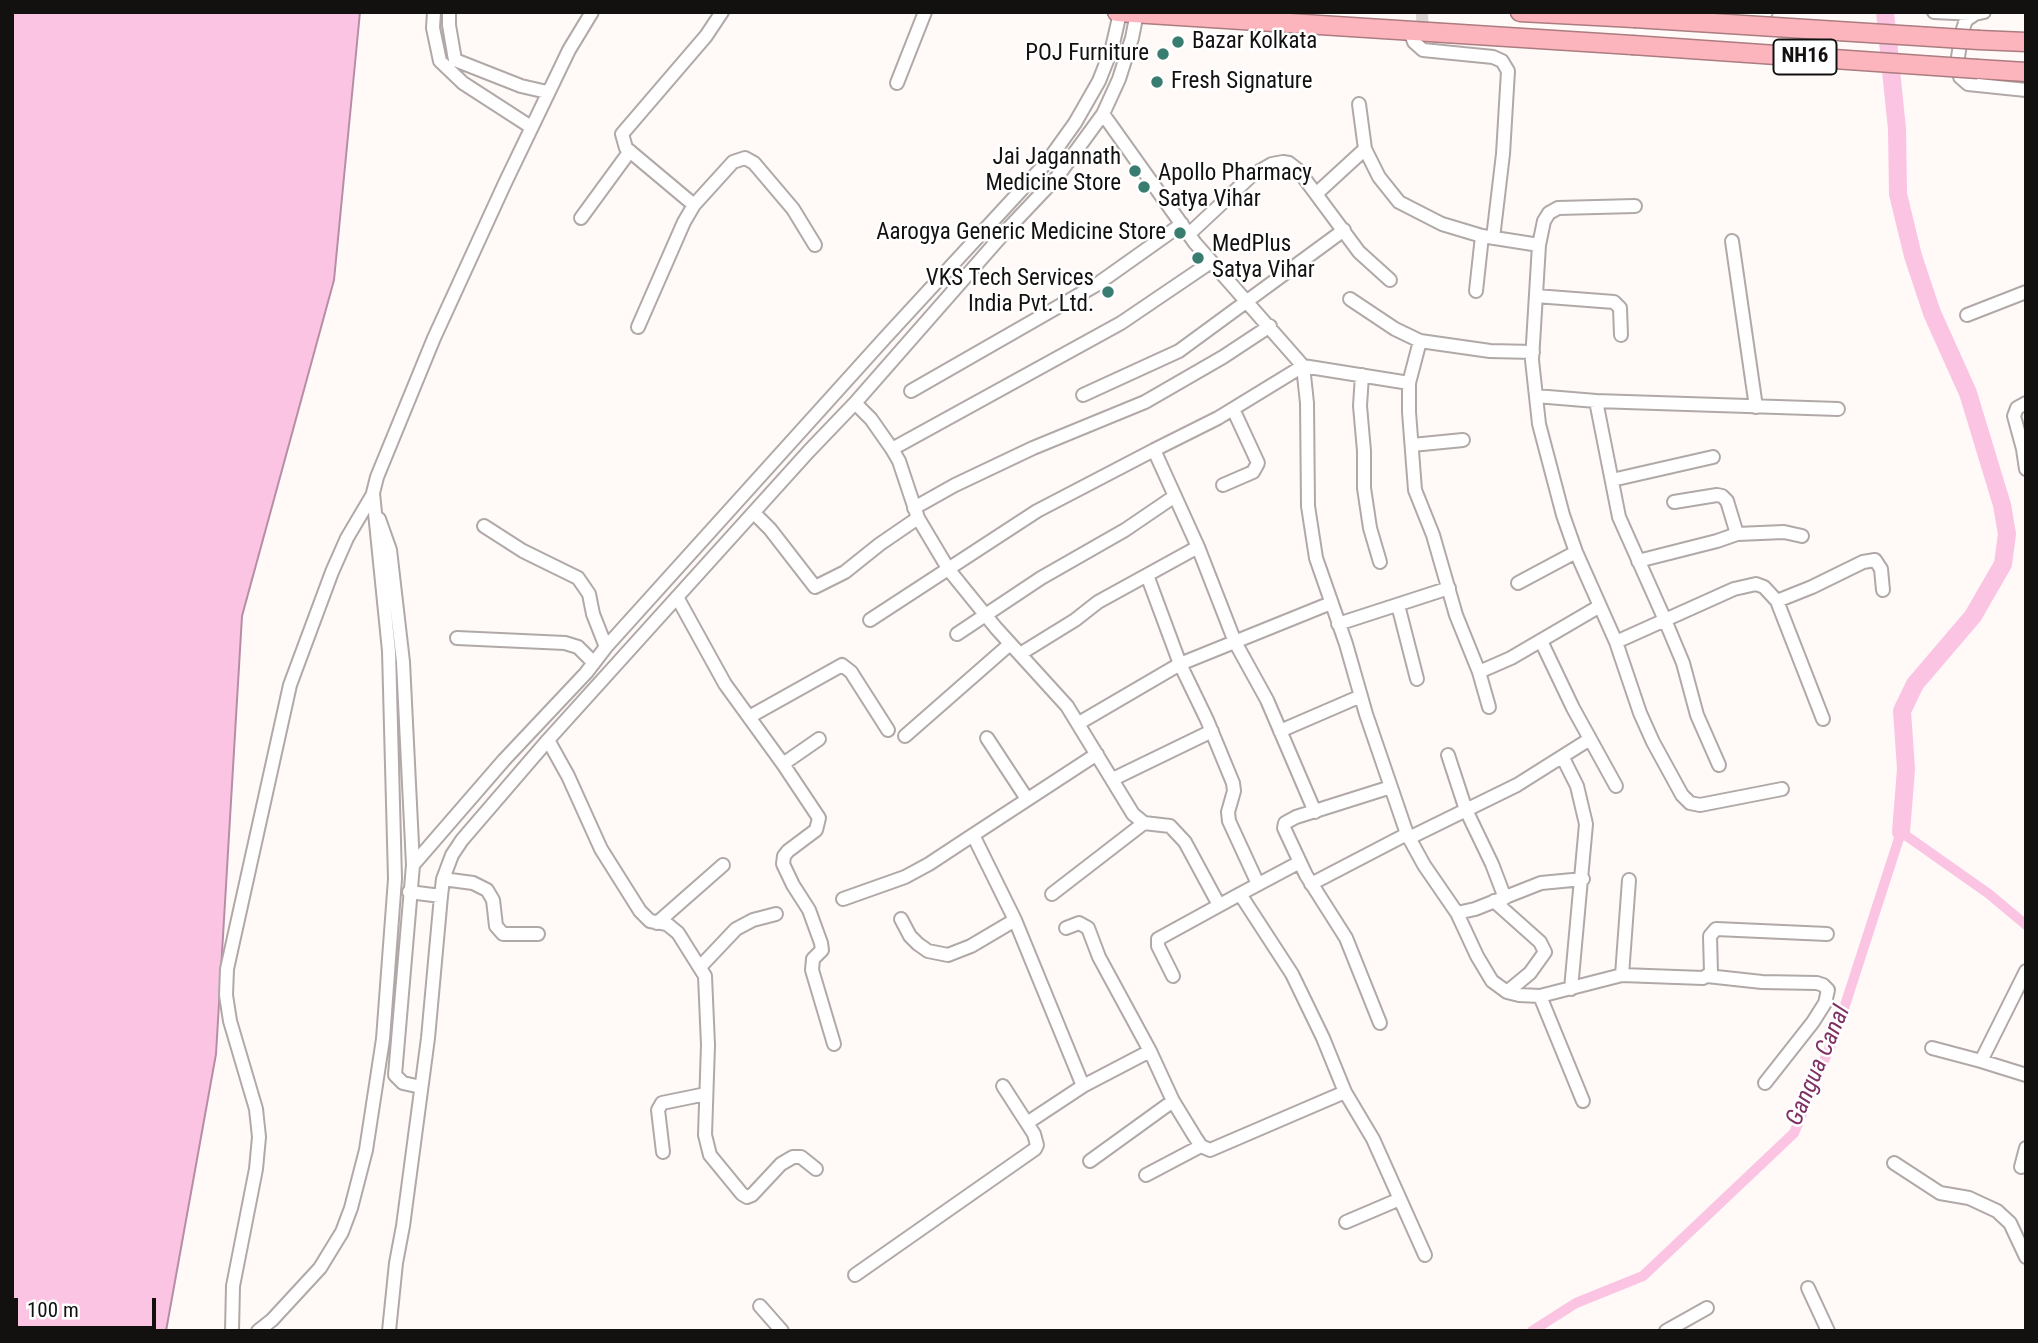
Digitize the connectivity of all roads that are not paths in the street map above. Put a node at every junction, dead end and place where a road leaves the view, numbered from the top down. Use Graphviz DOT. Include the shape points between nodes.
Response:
graph roads {
  1 [pos="434,12"];
  2 [pos="449,12"];
  3 [pos="592,12"];
  4 [pos="722,12"];
  5 [pos="925,12"];
  6 [pos="1520,12"];
  7 [pos="1696,12"];
  8 [pos="1766,12"];
  9 [pos="1934,12"];
  10 [pos="1126,13"];
  11 [pos="1979,13"];
  12 [pos="1419,41"];
  13 [pos="2026,42"];
  14 [pos="2026,72"];
  15 [pos="897,83"];
  16 [pos="2026,90"];
  17 [pos="547,92"];
  18 [pos="1359,104"];
  19 [pos="1103,114"];
  20 [pos="531,127"];
  21 [pos="1365,149"];
  22 [pos="630,151"];
  23 [pos="1316,194"];
  24 [pos="694,205"];
  25 [pos="1635,206"];
  26 [pos="582,218"];
  27 [pos="1186,229"];
  28 [pos="1344,230"];
  29 [pos="1488,237"];
  30 [pos="1732,242"];
  31 [pos="815,245"];
  32 [pos="1539,245"];
  33 [pos="1211,262"];
  34 [pos="1390,280"];
  35 [pos="1476,291"];
  36 [pos="2026,292"];
  37 [pos="1536,296"];
  38 [pos="1350,299"];
  39 [pos="1246,300"];
  40 [pos="1967,315"];
  41 [pos="1270,326"];
  42 [pos="638,327"];
  43 [pos="1620,335"];
  44 [pos="1420,341"];
  45 [pos="1533,352"];
  46 [pos="1303,366"];
  47 [pos="1362,375"];
  48 [pos="1409,383"];
  49 [pos="911,391"];
  50 [pos="1083,395"];
  51 [pos="1536,396"];
  52 [pos="1596,401"];
  53 [pos="855,403"];
  54 [pos="2026,403"];
  55 [pos="1756,407"];
  56 [pos="1233,409"];
  57 [pos="1838,409"];
  58 [pos="1463,440"];
  59 [pos="1412,445"];
  60 [pos="892,449"];
  61 [pos="1154,450"];
  62 [pos="1713,457"];
  63 [pos="2026,469"];
  64 [pos="1612,480"];
  65 [pos="1223,485"];
  66 [pos="1175,496"];
  67 [pos="373,498"];
  68 [pos="1674,502"];
  69 [pos="754,513"];
  70 [pos="916,513"];
  71 [pos="484,526"];
  72 [pos="1737,534"];
  73 [pos="1802,536"];
  74 [pos="1198,547"];
  75 [pos="1576,552"];
  76 [pos="1638,561"];
  77 [pos="1380,562"];
  78 [pos="949,570"];
  79 [pos="1147,575"];
  80 [pos="1518,583"];
  81 [pos="1449,588"];
  82 [pos="1883,590"];
  83 [pos="677,597"];
  84 [pos="1777,601"];
  85 [pos="1331,603"];
  86 [pos="1398,605"];
  87 [pos="1600,606"];
  88 [pos="985,615"];
  89 [pos="870,620"];
  90 [pos="1665,620"];
  91 [pos="1338,624"];
  92 [pos="628,625"];
  93 [pos="957,634"];
  94 [pos="457,638"];
  95 [pos="640,638"];
  96 [pos="1541,641"];
  97 [pos="1234,642"];
  98 [pos="1616,642"];
  99 [pos="1010,644"];
  100 [pos="606,647"];
  101 [pos="1020,654"];
  102 [pos="594,663"];
  103 [pos="1180,664"];
  104 [pos="1479,672"];
  105 [pos="1417,679"];
  106 [pos="1361,696"];
  107 [pos="1489,707"];
  108 [pos="748,717"];
  109 [pos="1823,719"];
  110 [pos="1079,723"];
  111 [pos="888,730"];
  112 [pos="1212,731"];
  113 [pos="1280,732"];
  114 [pos="905,736"];
  115 [pos="987,738"];
  116 [pos="819,739"];
  117 [pos="1590,739"];
  118 [pos="548,740"];
  119 [pos="1097,754"];
  120 [pos="1448,755"];
  121 [pos="1563,758"];
  122 [pos="783,764"];
  123 [pos="1719,765"];
  124 [pos="1113,779"];
  125 [pos="1616,786"];
  126 [pos="1391,787"];
  127 [pos="1782,789"];
  128 [pos="1027,799"];
  129 [pos="1466,810"];
  130 [pos="1315,812"];
  131 [pos="1144,823"];
  132 [pos="973,835"];
  133 [pos="1408,836"];
  134 [pos="1300,862"];
  135 [pos="413,865"];
  136 [pos="723,865"];
  137 [pos="443,879"];
  138 [pos="1583,879"];
  139 [pos="1629,880"];
  140 [pos="1258,884"];
  141 [pos="1311,884"];
  142 [pos="409,892"];
  143 [pos="1052,894"];
  144 [pos="1240,894"];
  145 [pos="441,896"];
  146 [pos="843,899"];
  147 [pos="1500,900"];
  148 [pos="1219,905"];
  149 [pos="1457,913"];
  150 [pos="776,914"];
  151 [pos="901,919"];
  152 [pos="1014,920"];
  153 [pos="657,923"];
  154 [pos="1066,928"];
  155 [pos="538,934"];
  156 [pos="1827,934"];
  157 [pos="700,967"];
  158 [pos="2026,971"];
  159 [pos="1172,975"];
  160 [pos="1622,975"];
  161 [pos="1707,976"];
  162 [pos="1571,989"];
  163 [pos="1507,992"];
  164 [pos="1540,996"];
  165 [pos="1380,1023"];
  166 [pos="834,1044"];
  167 [pos="1932,1048"];
  168 [pos="1150,1051"];
  169 [pos="1981,1060"];
  170 [pos="2026,1075"];
  171 [pos="1765,1083"];
  172 [pos="413,1085"];
  173 [pos="1003,1086"];
  174 [pos="1083,1086"];
  175 [pos="1345,1093"];
  176 [pos="706,1094"];
  177 [pos="1173,1101"];
  178 [pos="1583,1101"];
  179 [pos="1027,1123"];
  180 [pos="1201,1146"];
  181 [pos="2026,1148"];
  182 [pos="663,1152"];
  183 [pos="1090,1161"];
  184 [pos="1894,1163"];
  185 [pos="2021,1167"];
  186 [pos="816,1169"];
  187 [pos="1146,1175"];
  188 [pos="1400,1199"];
  189 [pos="1346,1223"];
  190 [pos="1424,1255"];
  191 [pos="2026,1257"];
  192 [pos="855,1275"];
  193 [pos="1808,1288"];
  194 [pos="760,1306"];
  195 [pos="1707,1308"];
  196 [pos="274,1325"];
  197 [pos="232,1331"];
  198 [pos="258,1331"];
  199 [pos="389,1331"];
  200 [pos="782,1331"];
  201 [pos="1666,1331"];
  202 [pos="1828,1331"];
  1 -- 20 [label="street" via="440,61 463,83"];
  2 -- 17 [label="street" via="455,60"];
  3 -- 17 [label="street"];
  4 -- 22 [label="street" via="625,129 622,138"];
  5 -- 15 [label="street"];
  6 -- 13 [label="highway, NH16, bridge"];
  7 -- 8 [label="street"];
  9 -- 11 [label="street"];
  10 -- 12 [label="highway, NH16"];
  10 -- 19 [label="street" via="1132,38"];
  10 -- 92 [label="street" via="1099,80 1047,162"];
  11 -- 16 [label="street" via="1966,20 1962,32 1961,77 1968,85"];
  12 -- 14 [label="highway, NH16, bridge" via="1632,45"];
  12 -- 29 [label="street" via="1493,57 1508,71 1503,154"];
  17 -- 20 [label="street"];
  18 -- 21 [label="street"];
  19 -- 27 [label="street"];
  19 -- 53 [label="street" via="1057,177"];
  20 -- 67 [label="street" via="423,364 377,477"];
  21 -- 23 [label="street"];
  21 -- 29 [label="street" via="1379,177 1399,201 1442,224"];
  22 -- 24 [label="street"];
  22 -- 26 [label="street"];
  23 -- 27 [label="street" via="1289,163 1272,164"];
  23 -- 28 [label="street"];
  24 -- 31 [label="street" via="733,162 745,158 793,209"];
  24 -- 42 [label="street"];
  25 -- 32 [label="street" via="1553,210 1544,221"];
  27 -- 33 [label="street"];
  27 -- 49 [label="street"];
  28 -- 34 [label="street" via="1359,252"];
  28 -- 39 [label="street"];
  29 -- 32 [label="street"];
  29 -- 35 [label="street"];
  30 -- 55 [label="street"];
  32 -- 37 [label="street"];
  33 -- 39 [label="street"];
  33 -- 60 [label="street" via="1121,323"];
  36 -- 40 [label="street"];
  37 -- 43 [label="street" via="1614,302 1620,308"];
  37 -- 45 [label="street"];
  38 -- 44 [label="street"];
  39 -- 41 [label="street"];
  39 -- 50 [label="street" via="1168,358"];
  41 -- 46 [label="street"];
  41 -- 70 [label="street" via="1145,402 956,485"];
  44 -- 45 [label="street"];
  44 -- 48 [label="street"];
  45 -- 51 [label="street"];
  46 -- 47 [label="street"];
  46 -- 56 [label="street"];
  46 -- 85 [label="street" via="1308,506 1316,558"];
  47 -- 48 [label="street"];
  47 -- 77 [label="street" via="1364,488"];
  48 -- 59 [label="street"];
  51 -- 52 [label="street"];
  51 -- 75 [label="street" via="1539,424"];
  52 -- 55 [label="street"];
  52 -- 64 [label="street"];
  53 -- 60 [label="street"];
  53 -- 69 [label="street"];
  54 -- 63 [label="street" via="2014,416"];
  55 -- 57 [label="street"];
  56 -- 61 [label="street"];
  56 -- 65 [label="street" via="1258,463 1253,472"];
  58 -- 59 [label="street"];
  59 -- 81 [label="street" via="1415,490"];
  60 -- 70 [label="street"];
  61 -- 66 [label="street"];
  61 -- 78 [label="street" via="1037,511"];
  62 -- 64 [label="street"];
  64 -- 76 [label="street" via="1619,517"];
  66 -- 74 [label="street"];
  66 -- 88 [label="street"];
  67 -- 135 [label="street" via="390,550 397,604"];
  67 -- 196 [label="street" via="389,652 395,878 383,1040 366,1150 342,1232 320,1269"];
  67 -- 197 [label="street" via="346,538 290,685 229,956 226,995 230,1021 256,1109 259,1137 233,1286"];
  68 -- 72 [label="street" via="1722,496"];
  69 -- 70 [label="street" via="815,587 845,572"];
  69 -- 83 [label="street"];
  70 -- 78 [label="street"];
  71 -- 100 [label="street" via="578,578 589,594"];
  72 -- 73 [label="street"];
  72 -- 76 [label="street"];
  74 -- 79 [label="street"];
  74 -- 97 [label="street"];
  75 -- 80 [label="street"];
  75 -- 87 [label="street"];
  76 -- 90 [label="street"];
  78 -- 88 [label="street"];
  78 -- 89 [label="street"];
  79 -- 101 [label="street"];
  79 -- 103 [label="street"];
  81 -- 86 [label="street"];
  81 -- 104 [label="street"];
  82 -- 84 [label="street" via="1875,560"];
  83 -- 95 [label="street"];
  83 -- 108 [label="street"];
  84 -- 90 [label="street" via="1764,587 1749,585"];
  84 -- 109 [label="street"];
  85 -- 91 [label="street"];
  85 -- 97 [label="street"];
  86 -- 91 [label="street"];
  86 -- 105 [label="street"];
  87 -- 96 [label="street"];
  87 -- 98 [label="street"];
  88 -- 93 [label="street"];
  88 -- 99 [label="street"];
  90 -- 98 [label="street"];
  90 -- 123 [label="street"];
  91 -- 106 [label="street"];
  92 -- 95 [label="street"];
  92 -- 100 [label="street"];
  94 -- 102 [label="street" via="565,643 578,647"];
  95 -- 118 [label="street"];
  96 -- 104 [label="street"];
  96 -- 117 [label="street"];
  97 -- 103 [label="street"];
  97 -- 113 [label="street"];
  98 -- 127 [label="street" via="1653,742 1690,803"];
  99 -- 101 [label="street"];
  99 -- 114 [label="street"];
  100 -- 102 [label="street"];
  101 -- 110 [label="street"];
  102 -- 135 [label="street"];
  103 -- 110 [label="street"];
  103 -- 112 [label="street"];
  104 -- 107 [label="street"];
  106 -- 113 [label="street"];
  106 -- 126 [label="street"];
  108 -- 111 [label="street" via="842,665 848,667"];
  108 -- 122 [label="street"];
  110 -- 119 [label="street"];
  112 -- 124 [label="street"];
  112 -- 140 [label="street" via="1233,783 1229,821"];
  113 -- 130 [label="street"];
  115 -- 128 [label="street"];
  116 -- 122 [label="street"];
  117 -- 121 [label="street"];
  117 -- 125 [label="street"];
  118 -- 137 [label="street" via="462,840"];
  118 -- 153 [label="street" via="608,862 640,911"];
  119 -- 124 [label="street"];
  119 -- 128 [label="street"];
  120 -- 129 [label="street"];
  121 -- 129 [label="street"];
  121 -- 138 [label="street" via="1577,786 1586,824"];
  122 -- 166 [label="street" via="819,818 816,830 788,850 783,864 821,943 812,970"];
  124 -- 131 [label="street" via="1129,808"];
  126 -- 130 [label="street"];
  126 -- 133 [label="street"];
  128 -- 132 [label="street"];
  129 -- 133 [label="street"];
  129 -- 147 [label="street" via="1492,864"];
  130 -- 134 [label="street" via="1285,823"];
  131 -- 143 [label="street"];
  131 -- 148 [label="street" via="1176,831"];
  132 -- 146 [label="street" via="905,877"];
  132 -- 152 [label="street"];
  133 -- 141 [label="street"];
  133 -- 149 [label="street"];
  134 -- 140 [label="street"];
  134 -- 141 [label="street"];
  135 -- 142 [label="street"];
  136 -- 153 [label="street"];
  137 -- 145 [label="street"];
  137 -- 155 [label="street" via="487,890 496,926 503,934"];
  138 -- 147 [label="street" via="1541,883"];
  138 -- 162 [label="street"];
  139 -- 160 [label="street"];
  140 -- 144 [label="street"];
  141 -- 165 [label="street" via="1346,938"];
  142 -- 145 [label="street"];
  142 -- 172 [label="street" via="395,1067 397,1078"];
  144 -- 148 [label="street"];
  144 -- 175 [label="street" via="1292,974"];
  145 -- 172 [label="street" via="432,999"];
  147 -- 149 [label="street"];
  147 -- 163 [label="street" via="1545,952 1530,973"];
  148 -- 159 [label="street" via="1158,941"];
  149 -- 163 [label="street" via="1476,956 1492,981"];
  150 -- 157 [label="street" via="736,929"];
  151 -- 152 [label="street" via="918,944 942,955 971,946"];
  152 -- 174 [label="street"];
  153 -- 157 [label="street" via="678,933"];
  154 -- 168 [label="street" via="1079,923 1088,928"];
  156 -- 161 [label="street" via="1716,929 1710,936 1712,968"];
  157 -- 176 [label="street" via="707,985"];
  158 -- 169 [label="street"];
  160 -- 161 [label="street"];
  160 -- 162 [label="street"];
  161 -- 171 [label="street" via="1817,983 1828,990 1813,1022"];
  162 -- 164 [label="street"];
  163 -- 164 [label="street"];
  164 -- 178 [label="street"];
  167 -- 169 [label="street"];
  168 -- 174 [label="street"];
  168 -- 177 [label="street"];
  169 -- 170 [label="street"];
  172 -- 199 [label="street" via="403,1226"];
  173 -- 179 [label="street"];
  174 -- 179 [label="street"];
  175 -- 180 [label="street" via="1215,1149"];
  175 -- 188 [label="street" via="1373,1139"];
  176 -- 182 [label="street" via="662,1103 658,1110"];
  176 -- 186 [label="street" via="707,1149 745,1196 752,1195 793,1157 801,1157"];
  177 -- 180 [label="street"];
  177 -- 183 [label="street"];
  179 -- 192 [label="street" via="1037,1140 1031,1153"];
  180 -- 187 [label="street"];
  181 -- 185 [label="street"];
  184 -- 191 [label="street" via="1940,1193 1969,1198 1997,1211 2010,1223"];
  188 -- 189 [label="street"];
  188 -- 190 [label="street"];
  193 -- 202 [label="street"];
  194 -- 200 [label="street"];
  195 -- 201 [label="street"];
  196 -- 198 [label="street"];
}
